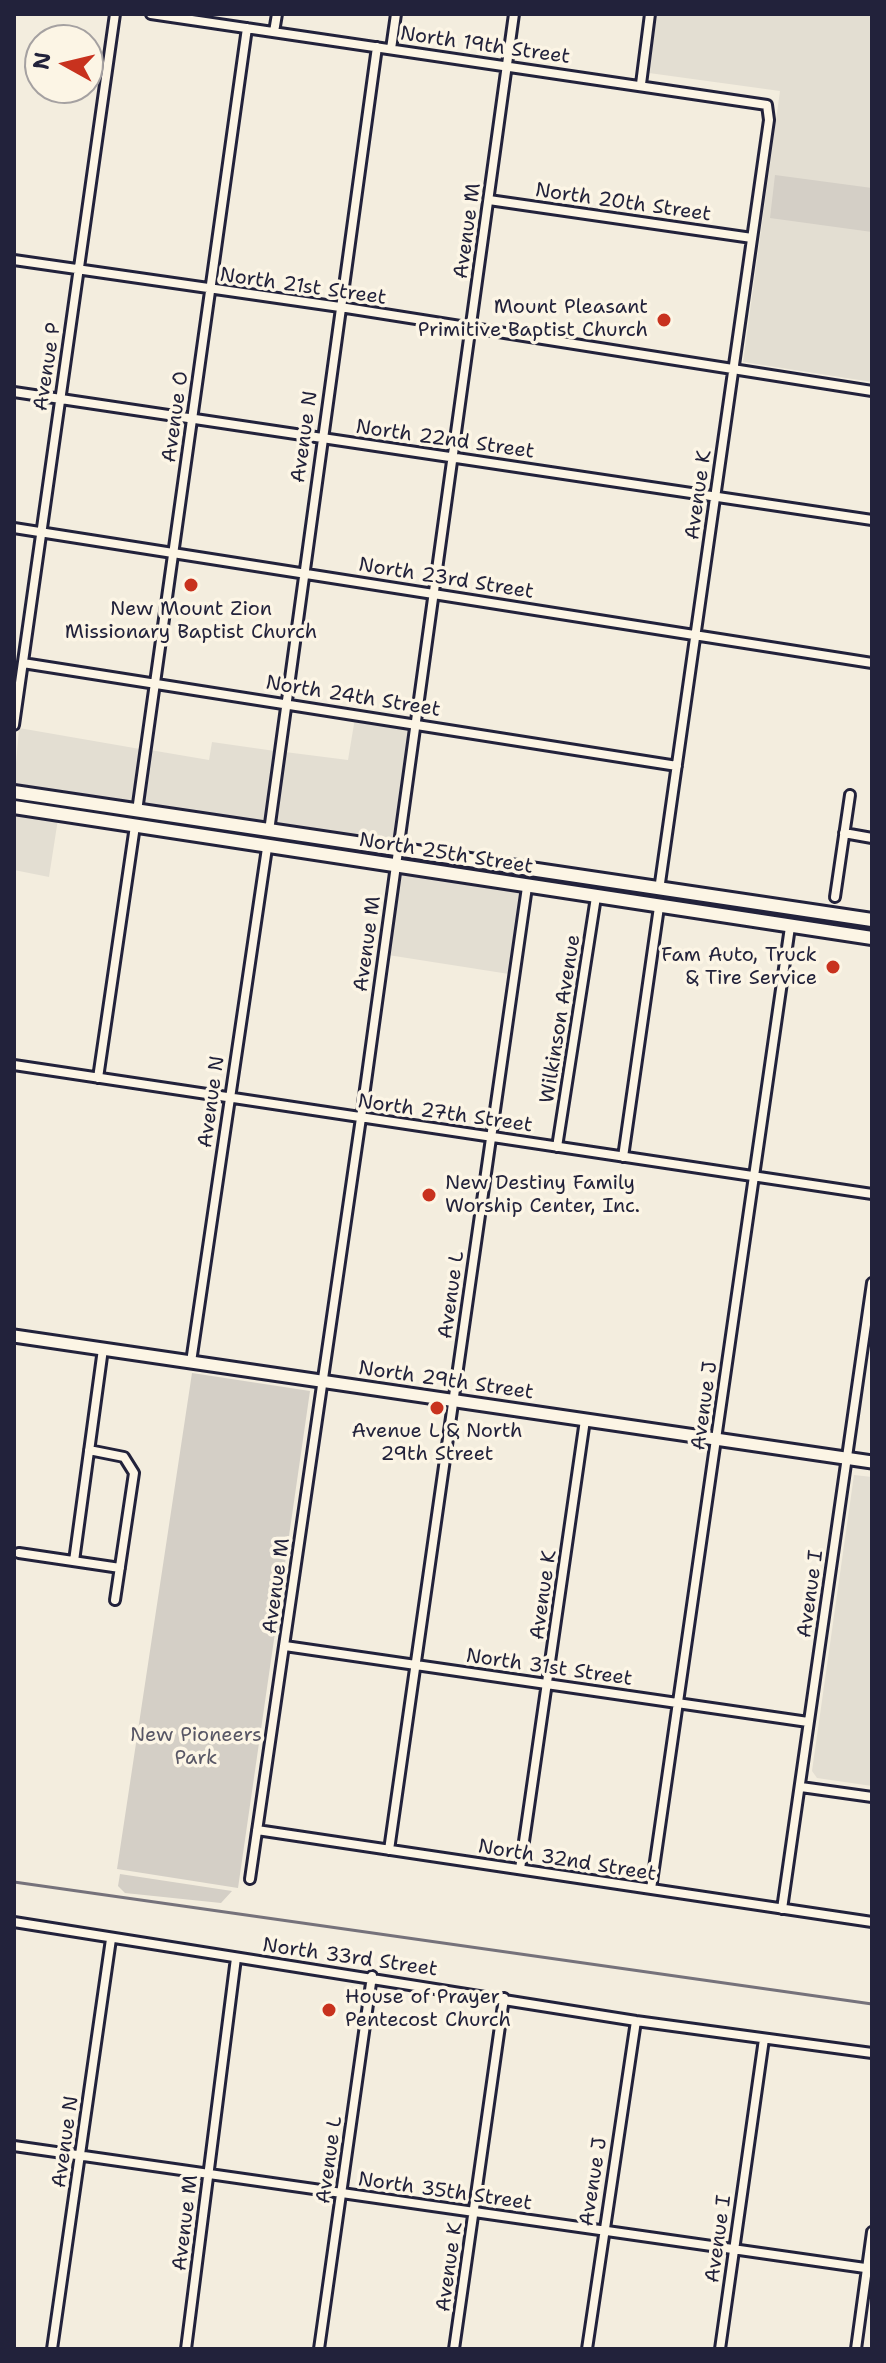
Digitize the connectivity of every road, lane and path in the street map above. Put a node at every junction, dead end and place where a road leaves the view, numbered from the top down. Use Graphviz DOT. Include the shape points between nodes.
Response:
graph roads {
  1 [pos="115,14"];
  2 [pos="151,14"];
  3 [pos="277,14"];
  4 [pos="396,14"];
  5 [pos="514,14"];
  6 [pos="650,14"];
  7 [pos="247,28"];
  8 [pos="274,32"];
  9 [pos="377,47"];
  10 [pos="391,49"];
  11 [pos="507,66"];
  12 [pos="641,84"];
  13 [pos="767,105"];
  14 [pos="489,200"];
  15 [pos="752,238"];
  16 [pos="14,260"];
  17 [pos="79,269"];
  18 [pos="209,290"];
  19 [pos="340,307"];
  20 [pos="470,330"];
  21 [pos="733,369"];
  22 [pos="872,391"];
  23 [pos="14,392"];
  24 [pos="59,399"];
  25 [pos="192,420"];
  26 [pos="320,439"];
  27 [pos="452,457"];
  28 [pos="715,496"];
  29 [pos="872,520"];
  30 [pos="14,528"];
  31 [pos="40,532"];
  32 [pos="173,552"];
  33 [pos="305,573"];
  34 [pos="434,593"];
  35 [pos="694,634"];
  36 [pos="23,663"];
  37 [pos="872,663"];
  38 [pos="155,684"];
  39 [pos="286,703"];
  40 [pos="416,723"];
  41 [pos="14,725"];
  42 [pos="677,766"];
  43 [pos="14,792"];
  44 [pos="850,795"];
  45 [pos="14,807"];
  46 [pos="29,809"];
  47 [pos="137,811"];
  48 [pos="135,826"];
  49 [pos="269,831"];
  50 [pos="844,833"];
  51 [pos="872,838"];
  52 [pos="267,848"];
  53 [pos="397,850"];
  54 [pos="395,867"];
  55 [pos="527,887"];
  56 [pos="548,890"];
  57 [pos="659,890"];
  58 [pos="596,897"];
  59 [pos="835,897"];
  60 [pos="659,907"];
  61 [pos="872,920"];
  62 [pos="790,927"];
  63 [pos="872,938"];
  64 [pos="14,1065"];
  65 [pos="98,1078"];
  66 [pos="229,1099"];
  67 [pos="361,1118"];
  68 [pos="490,1137"];
  69 [pos="557,1147"];
  70 [pos="623,1157"];
  71 [pos="752,1176"];
  72 [pos="872,1194"];
  73 [pos="872,1283"];
  74 [pos="14,1336"];
  75 [pos="103,1349"];
  76 [pos="191,1362"];
  77 [pos="321,1381"];
  78 [pos="453,1401"];
  79 [pos="585,1420"];
  80 [pos="716,1439"];
  81 [pos="89,1450"];
  82 [pos="846,1458"];
  83 [pos="872,1462"];
  84 [pos="19,1553"];
  85 [pos="74,1561"];
  86 [pos="120,1568"];
  87 [pos="115,1600"];
  88 [pos="285,1646"];
  89 [pos="414,1664"];
  90 [pos="548,1684"];
  91 [pos="679,1703"];
  92 [pos="808,1722"];
  93 [pos="801,1787"];
  94 [pos="872,1797"];
  95 [pos="257,1830"];
  96 [pos="389,1850"];
  97 [pos="520,1869"];
  98 [pos="250,1879"];
  99 [pos="651,1889"];
  100 [pos="782,1909"];
  101 [pos="14,1922"];
  102 [pos="872,1922"];
  103 [pos="111,1939"];
  104 [pos="236,1958"];
  105 [pos="372,1976"];
  106 [pos="504,1998"];
  107 [pos="636,2021"];
  108 [pos="764,2039"];
  109 [pos="872,2053"];
  110 [pos="14,2146"];
  111 [pos="80,2155"];
  112 [pos="209,2172"];
  113 [pos="341,2194"];
  114 [pos="473,2212"];
  115 [pos="603,2231"];
  116 [pos="872,2232"];
  117 [pos="734,2247"];
  118 [pos="870,2268"];
  119 [pos="52,2349"];
  120 [pos="186,2349"];
  121 [pos="319,2349"];
  122 [pos="454,2349"];
  123 [pos="587,2349"];
  124 [pos="720,2349"];
  125 [pos="856,2349"];
  1 -- 17 [label="street, Avenue P"];
  2 -- 7 [label="street, North 19th Street"];
  3 -- 8 [label="street"];
  4 -- 10 [label="street"];
  5 -- 11 [label="street, Avenue M"];
  6 -- 12 [label="street"];
  7 -- 8 [label="street, North 19th Street"];
  7 -- 18 [label="street, Avenue O"];
  8 -- 9 [label="street, North 19th Street"];
  9 -- 10 [label="street, North 19th Street"];
  9 -- 19 [label="street, Avenue N"];
  10 -- 11 [label="street, North 19th Street"];
  11 -- 12 [label="street, North 19th Street"];
  11 -- 14 [label="street, Avenue M"];
  12 -- 13 [label="street, North 19th Street"];
  13 -- 15 [label="street, Avenue K"];
  14 -- 15 [label="street, North 20th Street"];
  14 -- 20 [label="street, Avenue M"];
  15 -- 21 [label="street, Avenue K"];
  16 -- 17 [label="street, North 21st Street"];
  17 -- 18 [label="street, North 21st Street"];
  17 -- 24 [label="street, Avenue P"];
  18 -- 19 [label="street, North 21st Street"];
  18 -- 25 [label="street, Avenue O"];
  19 -- 20 [label="street, North 21st Street"];
  19 -- 26 [label="street, Avenue N"];
  20 -- 21 [label="street, North 21st Street"];
  20 -- 27 [label="street, Avenue M"];
  21 -- 22 [label="street, North 21st Street"];
  21 -- 28 [label="street, Avenue K"];
  23 -- 24 [label="street, North 22nd Street"];
  24 -- 25 [label="street, North 22nd Street"];
  24 -- 31 [label="street, Avenue P"];
  25 -- 26 [label="street, North 22nd Street"];
  25 -- 32 [label="street, Avenue O"];
  26 -- 27 [label="street, North 22nd Street"];
  26 -- 33 [label="street, Avenue N"];
  27 -- 28 [label="street, North 22nd Street"];
  27 -- 34 [label="street, Avenue M"];
  28 -- 29 [label="street, North 22nd Street"];
  28 -- 35 [label="street, Avenue K"];
  30 -- 31 [label="street, North 23rd Street"];
  31 -- 32 [label="street, North 23rd Street"];
  31 -- 36 [label="street, Avenue P"];
  32 -- 33 [label="street, North 23rd Street"];
  32 -- 38 [label="street, Avenue O"];
  33 -- 34 [label="street, North 23rd Street"];
  33 -- 39 [label="street, Avenue N"];
  34 -- 35 [label="street, North 23rd Street"];
  34 -- 40 [label="street, Avenue M"];
  35 -- 37 [label="street, North 23rd Street"];
  35 -- 42 [label="street, Avenue K"];
  36 -- 38 [label="street, North 24th Street"];
  36 -- 41 [label="street, Avenue P"];
  38 -- 39 [label="street, North 24th Street"];
  38 -- 47 [label="street, Avenue O"];
  39 -- 40 [label="street, North 24th Street"];
  39 -- 49 [label="street, Avenue N"];
  40 -- 42 [label="street, North 24th Street"];
  40 -- 53 [label="street, Avenue M"];
  42 -- 57 [label="street, Avenue K"];
  43 -- 47 [label="main road, North 25th Street"];
  44 -- 50 [label="street"];
  45 -- 46 [label="main road, North 25th Street"];
  46 -- 47 [label="main road" via="42,804 121,816"];
  46 -- 48 [label="main road, North 25th Street"];
  47 -- 49 [label="main road, North 25th Street"];
  48 -- 52 [label="main road, North 25th Street"];
  48 -- 65 [label="street"];
  49 -- 53 [label="main road, North 25th Street"];
  50 -- 51 [label="street"];
  50 -- 59 [label="street"];
  52 -- 54 [label="main road, North 25th Street"];
  52 -- 66 [label="street, Avenue N"];
  53 -- 54 [label="street, Avenue M"];
  53 -- 57 [label="main road, North 25th Street"];
  54 -- 55 [label="main road, North 25th Street"];
  54 -- 67 [label="street, Avenue M"];
  55 -- 56 [label="main road, North 25th Street"];
  55 -- 68 [label="street, Avenue L"];
  56 -- 57 [label="main road" via="562,885 642,897"];
  56 -- 58 [label="main road, North 25th Street"];
  57 -- 61 [label="main road, North 25th Street"];
  58 -- 60 [label="main road, North 25th Street"];
  58 -- 69 [label="street, Wilkinson Avenue"];
  60 -- 62 [label="main road, North 25th Street"];
  60 -- 70 [label="street"];
  62 -- 63 [label="main road, North 25th Street"];
  62 -- 71 [label="street, Avenue J"];
  64 -- 65 [label="street, North 27th Street"];
  65 -- 66 [label="street, North 27th Street"];
  66 -- 67 [label="street, North 27th Street"];
  66 -- 76 [label="street, Avenue N"];
  67 -- 68 [label="street, North 27th Street"];
  67 -- 77 [label="street, Avenue M"];
  68 -- 69 [label="street, North 27th Street"];
  68 -- 78 [label="street, Avenue L"];
  69 -- 70 [label="street, North 27th Street"];
  70 -- 71 [label="street, North 27th Street"];
  71 -- 72 [label="street, North 27th Street"];
  71 -- 80 [label="street, Avenue J"];
  73 -- 82 [label="street, Avenue I"];
  74 -- 75 [label="street, North 29th Street"];
  75 -- 76 [label="street, North 29th Street"];
  75 -- 81 [label="street"];
  76 -- 77 [label="street, North 29th Street"];
  77 -- 78 [label="street, North 29th Street"];
  77 -- 88 [label="street, Avenue M"];
  78 -- 79 [label="street, North 29th Street"];
  78 -- 89 [label="street, Avenue L"];
  79 -- 80 [label="street, North 29th Street"];
  79 -- 90 [label="street, Avenue K"];
  80 -- 82 [label="street, North 29th Street"];
  80 -- 91 [label="street, Avenue J"];
  81 -- 85 [label="street"];
  81 -- 86 [label="street" via="124,1457 134,1473"];
  82 -- 83 [label="street, North 29th Street"];
  82 -- 92 [label="street, Avenue I"];
  84 -- 85 [label="street"];
  85 -- 86 [label="street"];
  86 -- 87 [label="street"];
  88 -- 89 [label="street, North 31st Street"];
  88 -- 95 [label="street, Avenue M"];
  89 -- 90 [label="street, North 31st Street"];
  89 -- 96 [label="street, Avenue L"];
  90 -- 91 [label="street, North 31st Street"];
  90 -- 97 [label="street, Avenue K"];
  91 -- 92 [label="street, North 31st Street"];
  91 -- 99 [label="street, Avenue J"];
  92 -- 93 [label="street, Avenue I"];
  93 -- 94 [label="street"];
  93 -- 100 [label="street, Avenue I"];
  95 -- 96 [label="street, North 32nd Street"];
  95 -- 98 [label="street, Avenue M"];
  96 -- 97 [label="street, North 32nd Street"];
  97 -- 99 [label="street, North 32nd Street"];
  99 -- 100 [label="street, North 32nd Street"];
  100 -- 102 [label="street, North 32nd Street"];
  101 -- 103 [label="street, North 33rd Street"];
  103 -- 104 [label="street, North 33rd Street"];
  103 -- 111 [label="street, Avenue N"];
  104 -- 105 [label="street, North 33rd Street"];
  104 -- 112 [label="street, Avenue M"];
  105 -- 106 [label="street, North 33rd Street"];
  105 -- 113 [label="street, Avenue L"];
  106 -- 107 [label="street, North 33rd Street"];
  106 -- 114 [label="street, Avenue K"];
  107 -- 108 [label="street, North 33rd Street"];
  107 -- 115 [label="street, Avenue J"];
  108 -- 109 [label="street, North 33rd Street"];
  108 -- 117 [label="street, Avenue I"];
  110 -- 111 [label="street, North 35th Street"];
  111 -- 112 [label="street, North 35th Street"];
  111 -- 119 [label="street, Avenue N"];
  112 -- 113 [label="street, North 35th Street"];
  112 -- 120 [label="street, Avenue M"];
  113 -- 114 [label="street, North 35th Street"];
  113 -- 121 [label="street, Avenue L"];
  114 -- 115 [label="street, North 35th Street"];
  114 -- 122 [label="street, Avenue K"];
  115 -- 117 [label="street, North 35th Street"];
  115 -- 123 [label="street, Avenue J"];
  116 -- 118 [label="street"];
  117 -- 118 [label="street, North 35th Street"];
  117 -- 124 [label="street, Avenue I"];
  118 -- 125 [label="street"];
}
